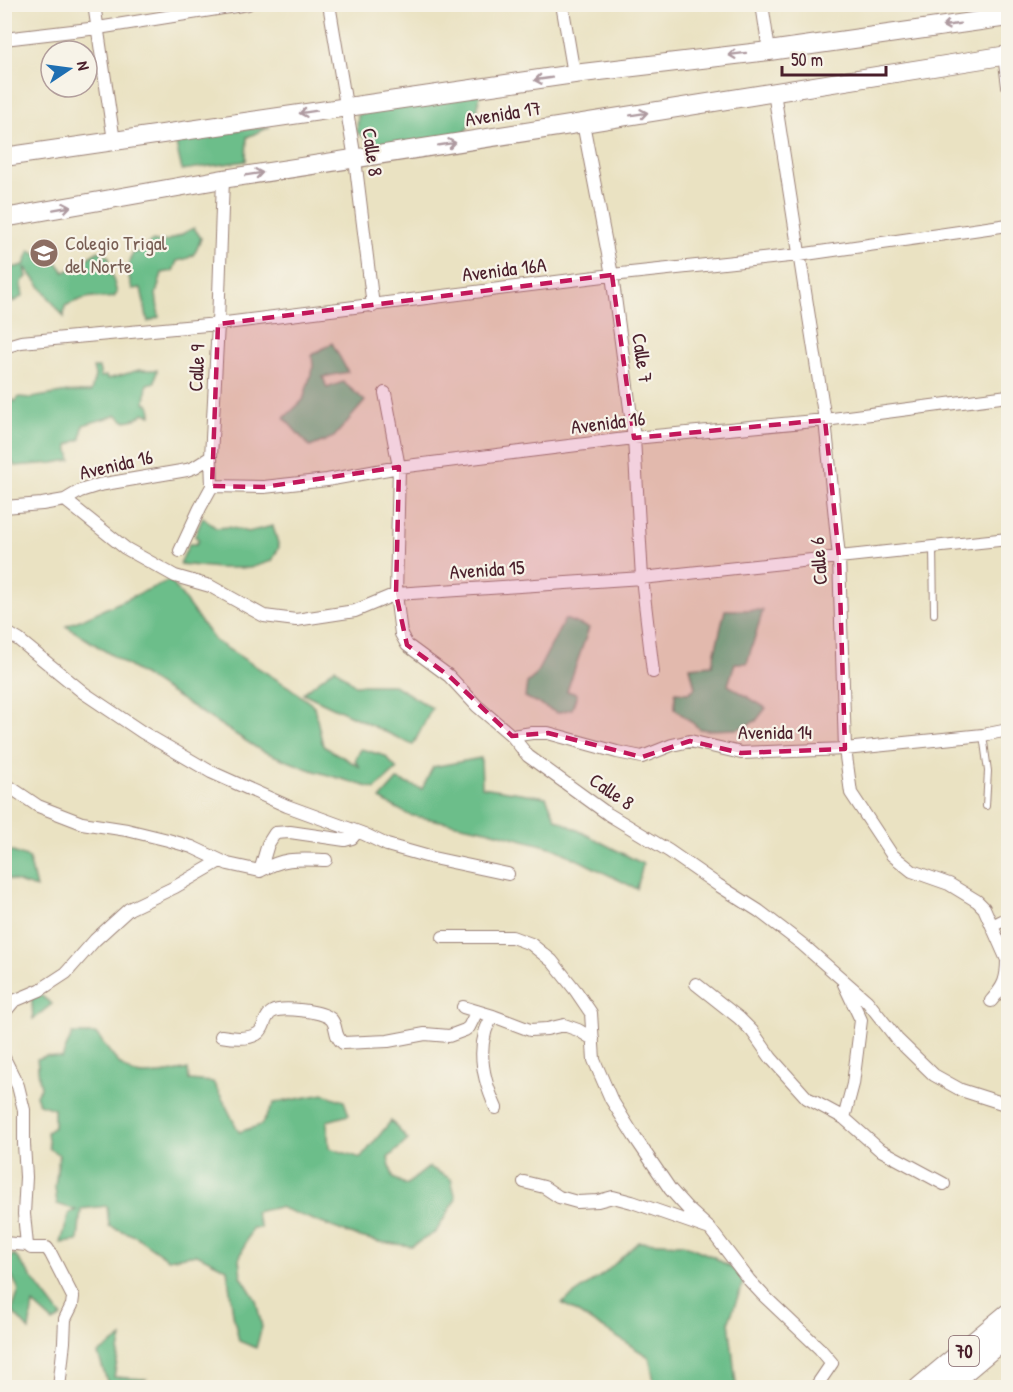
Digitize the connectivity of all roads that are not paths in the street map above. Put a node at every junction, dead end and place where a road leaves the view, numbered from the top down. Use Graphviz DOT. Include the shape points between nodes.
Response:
graph roads {
  1 [pos="94,4"];
  2 [pos="248,4"];
  3 [pos="329,4"];
  4 [pos="562,4"];
  5 [pos="762,4"];
  6 [pos="1005,13"];
  7 [pos="98,28"];
  8 [pos="4,39"];
  9 [pos="769,51"];
  10 [pos="1006,55"];
  11 [pos="574,74"];
  12 [pos="1008,86"];
  13 [pos="774,92"];
  14 [pos="346,106"];
  15 [pos="583,123"];
  16 [pos="114,141"];
  17 [pos="4,157"];
  18 [pos="355,159"];
  19 [pos="223,179"];
  20 [pos="4,218"];
  21 [pos="1008,225"];
  22 [pos="799,255"];
  23 [pos="612,275"];
  24 [pos="373,306"];
  25 [pos="218,324"];
  26 [pos="4,347"];
  27 [pos="384,393"];
  28 [pos="1008,396"];
  29 [pos="825,420"];
  30 [pos="634,438"];
  31 [pos="211,457"];
  32 [pos="399,467"];
  33 [pos="212,486"];
  34 [pos="64,500"];
  35 [pos="4,507"];
  36 [pos="1008,539"];
  37 [pos="933,547"];
  38 [pos="180,551"];
  39 [pos="838,557"];
  40 [pos="642,578"];
  41 [pos="396,594"];
  42 [pos="934,614"];
  43 [pos="4,631"];
  44 [pos="653,672"];
  45 [pos="1008,730"];
  46 [pos="983,735"];
  47 [pos="512,736"];
  48 [pos="845,749"];
  49 [pos="4,783"];
  50 [pos="986,806"];
  51 [pos="357,832"];
  52 [pos="326,860"];
  53 [pos="220,861"];
  54 [pos="260,872"];
  55 [pos="508,874"];
  56 [pos="1008,918"];
  57 [pos="992,926"];
  58 [pos="443,938"];
  59 [pos="1008,960"];
  60 [pos="841,977"];
  61 [pos="696,984"];
  62 [pos="991,1001"];
  63 [pos="463,1007"];
  64 [pos="477,1011"];
  65 [pos="4,1013"];
  66 [pos="493,1016"];
  67 [pos="221,1036"];
  68 [pos="593,1039"];
  69 [pos="4,1058"];
  70 [pos="1008,1105"];
  71 [pos="496,1108"];
  72 [pos="844,1118"];
  73 [pos="524,1182"];
  74 [pos="944,1184"];
  75 [pos="711,1229"];
  76 [pos="4,1243"];
  77 [pos="27,1245"];
  78 [pos="1008,1314"];
  79 [pos="1008,1335"];
  80 [pos="59,1388"];
  81 [pos="815,1388"];
  82 [pos="919,1388"];
  83 [pos="945,1388"];
  1 -- 7 [label="street"];
  2 -- 7 [label="street"];
  3 -- 14 [label="street, Calle 8"];
  4 -- 11 [label="street"];
  5 -- 9 [label="street"];
  6 -- 9 [label="main road, Avenida 17, one-way"];
  7 -- 8 [label="street"];
  7 -- 16 [label="street"];
  9 -- 11 [label="main road, Avenida 17, one-way"];
  10 -- 12 [label="street"];
  10 -- 13 [label="main road, Avenida 17"];
  11 -- 14 [label="main road, Avenida 17, one-way"];
  15 -- 13 [label="main road, Avenida 17, one-way"];
  13 -- 22 [label="street, Calle 6"];
  14 -- 16 [label="main road, Avenida 17, one-way"];
  14 -- 18 [label="street, Calle 8"];
  18 -- 15 [label="main road, Avenida 17, one-way"];
  15 -- 23 [label="street, Calle 7"];
  16 -- 17 [label="main road, Avenida 17"];
  19 -- 18 [label="main road, Avenida 17, one-way"];
  18 -- 24 [label="street, Calle 8"];
  20 -- 19 [label="main road, Avenida 17, one-way"];
  19 -- 25 [label="street, Calle 9"];
  21 -- 22 [label="street, Avenida 16A"];
  22 -- 23 [label="street, Avenida 16A"];
  22 -- 29 [label="street, Calle 6"];
  23 -- 24 [label="street, Avenida 16A"];
  23 -- 30 [label="street, Calle 7"];
  24 -- 25 [label="street, Avenida 16A"];
  25 -- 26 [label="street, Avenida 16A" via="21,342"];
  25 -- 31 [label="street, Calle 9"];
  27 -- 32 [label="street, Calle 8"];
  28 -- 29 [label="street, Avenida 16"];
  29 -- 30 [label="street, Avenida 16"];
  29 -- 39 [label="street, Calle 6"];
  30 -- 32 [label="street, Avenida 16"];
  30 -- 40 [label="street, Calle 7"];
  31 -- 33 [label="street, Calle 9"];
  31 -- 34 [label="street, Avenida 16" via="187,470 99,485"];
  32 -- 33 [label="street, Avenida 16" via="275,486"];
  32 -- 41 [label="street, Calle 8"];
  33 -- 38 [label="street, Calle 9"];
  34 -- 35 [label="street"];
  34 -- 41 [label="street, Avenida 15" via="125,548 154,565 210,586 264,616 296,620 355,611"];
  36 -- 37 [label="street, Avenida 15"];
  37 -- 39 [label="street, Avenida 15"];
  37 -- 42 [label="lane"];
  39 -- 40 [label="street, Avenida 15"];
  39 -- 48 [label="street, Calle 6"];
  40 -- 41 [label="street, Avenida 15"];
  40 -- 44 [label="street, Calle 7"];
  41 -- 47 [label="street, Calle 8" via="401,634 407,645 449,676"];
  43 -- 51 [label="street" via="84,693 211,772"];
  45 -- 46 [label="street, Avenida 14"];
  46 -- 48 [label="street, Avenida 14"];
  46 -- 50 [label="lane" via="988,771"];
  47 -- 48 [label="street, Avenida 14" via="548,733 642,757 690,741 741,753"];
  47 -- 60 [label="street, Calle 8" via="528,756 608,814 759,911"];
  48 -- 57 [label="street, Calle 6" via="851,793 892,855 912,871 949,884 977,901"];
  49 -- 53 [label="street" via="59,815 192,847"];
  51 -- 54 [label="street" via="345,840 275,833"];
  51 -- 55 [label="street" via="433,858"];
  52 -- 54 [label="street" via="294,858"];
  53 -- 54 [label="street"];
  53 -- 65 [label="street" via="129,909 66,973 14,1001"];
  56 -- 57 [label="street"];
  57 -- 59 [label="street, Calle 6"];
  58 -- 68 [label="street" via="512,936 531,944 552,961 591,1013"];
  59 -- 62 [label="street" via="1007,977"];
  60 -- 70 [label="street, Calle 8" via="934,1075 961,1090"];
  60 -- 72 [label="street" via="861,1020 853,1084"];
  61 -- 72 [label="street" via="752,1031 807,1098"];
  63 -- 64 [label="street"];
  64 -- 66 [label="street"];
  64 -- 67 [label="street" via="469,1027 449,1036 425,1034 343,1043 330,1018 285,1009 272,1011 259,1034"];
  66 -- 68 [label="street" via="530,1030 564,1025"];
  66 -- 71 [label="street" via="485,1033 482,1060"];
  68 -- 75 [label="street" via="594,1060 611,1099 670,1189"];
  69 -- 77 [label="street" via="18,1086 24,1110"];
  72 -- 74 [label="street" via="879,1149"];
  73 -- 75 [label="street" via="577,1202 613,1197"];
  75 -- 81 [label="street" via="749,1280 832,1363"];
  76 -- 77 [label="street"];
  77 -- 80 [label="street" via="47,1248 73,1297 65,1319"];
  78 -- 82 [label="main road, 70"];
  79 -- 83 [label="main road, 70"];
}
